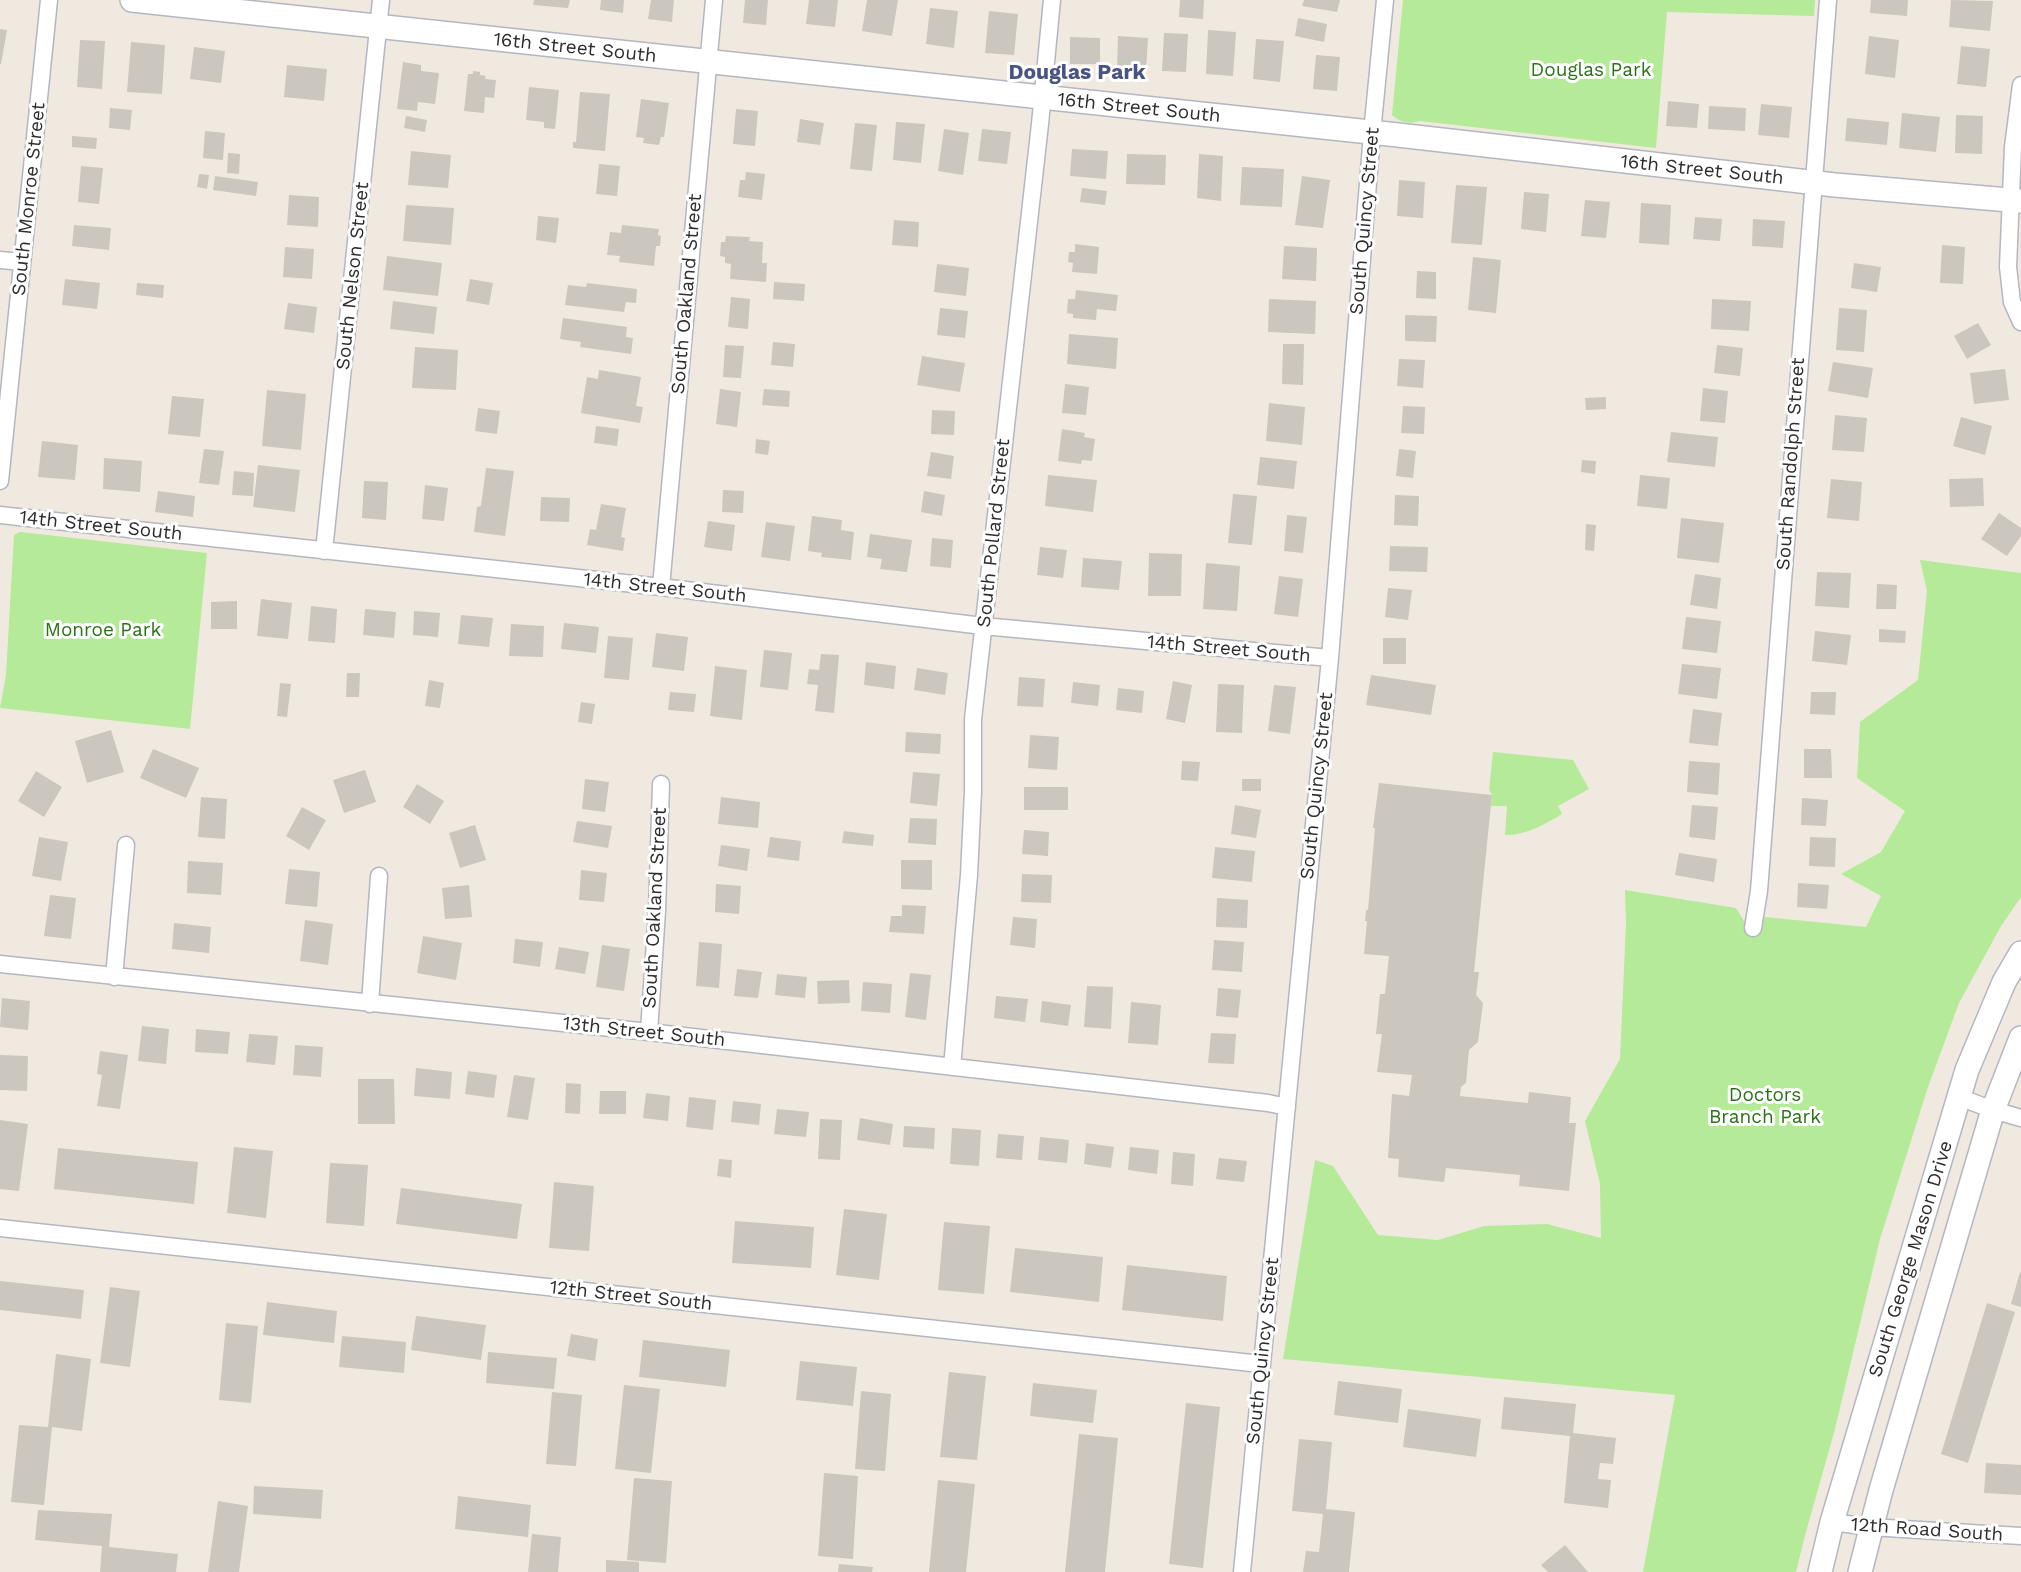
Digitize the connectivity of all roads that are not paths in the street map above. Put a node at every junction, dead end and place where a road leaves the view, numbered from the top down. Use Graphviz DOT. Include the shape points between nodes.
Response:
graph roads {
  1 [pos="49,0"];
  2 [pos="132,0"];
  3 [pos="381,0"];
  4 [pos="714,0"];
  5 [pos="1052,0"];
  6 [pos="1385,0"];
  7 [pos="1828,0"];
  8 [pos="379,27"];
  9 [pos="708,62"];
  10 [pos="2021,85"];
  11 [pos="1043,98"];
  12 [pos="1372,133"];
  13 [pos="1812,182"];
  14 [pos="2016,201"];
  15 [pos="0,260"];
  16 [pos="22,262"];
  17 [pos="2021,322"];
  18 [pos="0,481"];
  19 [pos="0,515"];
  20 [pos="324,551"];
  21 [pos="661,587"];
  22 [pos="983,626"];
  23 [pos="1330,658"];
  24 [pos="661,784"];
  25 [pos="126,845"];
  26 [pos="379,876"];
  27 [pos="1753,928"];
  28 [pos="2021,953"];
  29 [pos="0,964"];
  30 [pos="114,977"];
  31 [pos="370,1004"];
  32 [pos="649,1032"];
  33 [pos="2021,1038"];
  34 [pos="952,1067"];
  35 [pos="1959,1097"];
  36 [pos="1287,1107"];
  37 [pos="1993,1110"];
  38 [pos="2021,1118"];
  39 [pos="0,1228"];
  40 [pos="1261,1364"];
  41 [pos="1832,1522"];
  42 [pos="1870,1527"];
  43 [pos="2021,1536"];
  44 [pos="1242,1572"];
  45 [pos="1820,1572"];
  46 [pos="1860,1572"];
  1 -- 16 [label="street, South Monroe Street"];
  2 -- 8 [label="street, 16th Street South"];
  3 -- 8 [label="street, South Nelson Street"];
  4 -- 9 [label="street, South Oakland Street"];
  5 -- 11 [label="street, South Pollard Street"];
  6 -- 12 [label="street, South Quincy Street"];
  7 -- 13 [label="street, South Randolph Street"];
  8 -- 9 [label="street, 16th Street South"];
  8 -- 20 [label="street, South Nelson Street"];
  9 -- 11 [label="street, 16th Street South"];
  9 -- 21 [label="street, South Oakland Street"];
  10 -- 14 [label="street" via="2014,147"];
  11 -- 12 [label="street, 16th Street South"];
  11 -- 22 [label="street, South Pollard Street"];
  12 -- 13 [label="street, 16th Street South"];
  12 -- 23 [label="street, South Quincy Street"];
  13 -- 14 [label="street, 16th Street South"];
  13 -- 27 [label="street, South Randolph Street"];
  14 -- 17 [label="street" via="2008,267 2012,302"];
  15 -- 16 [label="street"];
  16 -- 18 [label="street, South Monroe Street"];
  19 -- 20 [label="street, 14th Street South"];
  20 -- 21 [label="street, 14th Street South"];
  21 -- 22 [label="street, 14th Street South"];
  22 -- 23 [label="street, 14th Street South"];
  22 -- 34 [label="street, South Pollard Street" via="973,719 969,876"];
  23 -- 36 [label="street, South Quincy Street"];
  24 -- 32 [label="street, South Oakland Street"];
  25 -- 30 [label="street"];
  26 -- 31 [label="street"];
  28 -- 35 [label="street, South George Mason Drive" via="1984,1026"];
  29 -- 30 [label="street, 13th Street South"];
  30 -- 31 [label="street, 13th Street South"];
  31 -- 32 [label="street, 13th Street South"];
  32 -- 34 [label="street, 13th Street South"];
  33 -- 37 [label="street, South George Mason Drive"];
  34 -- 36 [label="street, 13th Street South"];
  35 -- 37 [label="street"];
  35 -- 41 [label="street, South George Mason Drive"];
  36 -- 40 [label="street, South Quincy Street"];
  37 -- 38 [label="street"];
  37 -- 42 [label="street, South George Mason Drive"];
  39 -- 40 [label="street, 12th Street South"];
  40 -- 44 [label="street, South Quincy Street"];
  41 -- 42 [label="street, 12th Road South"];
  41 -- 45 [label="street, South George Mason Drive"];
  42 -- 43 [label="street, 12th Road South"];
  42 -- 46 [label="street, South George Mason Drive"];
}
